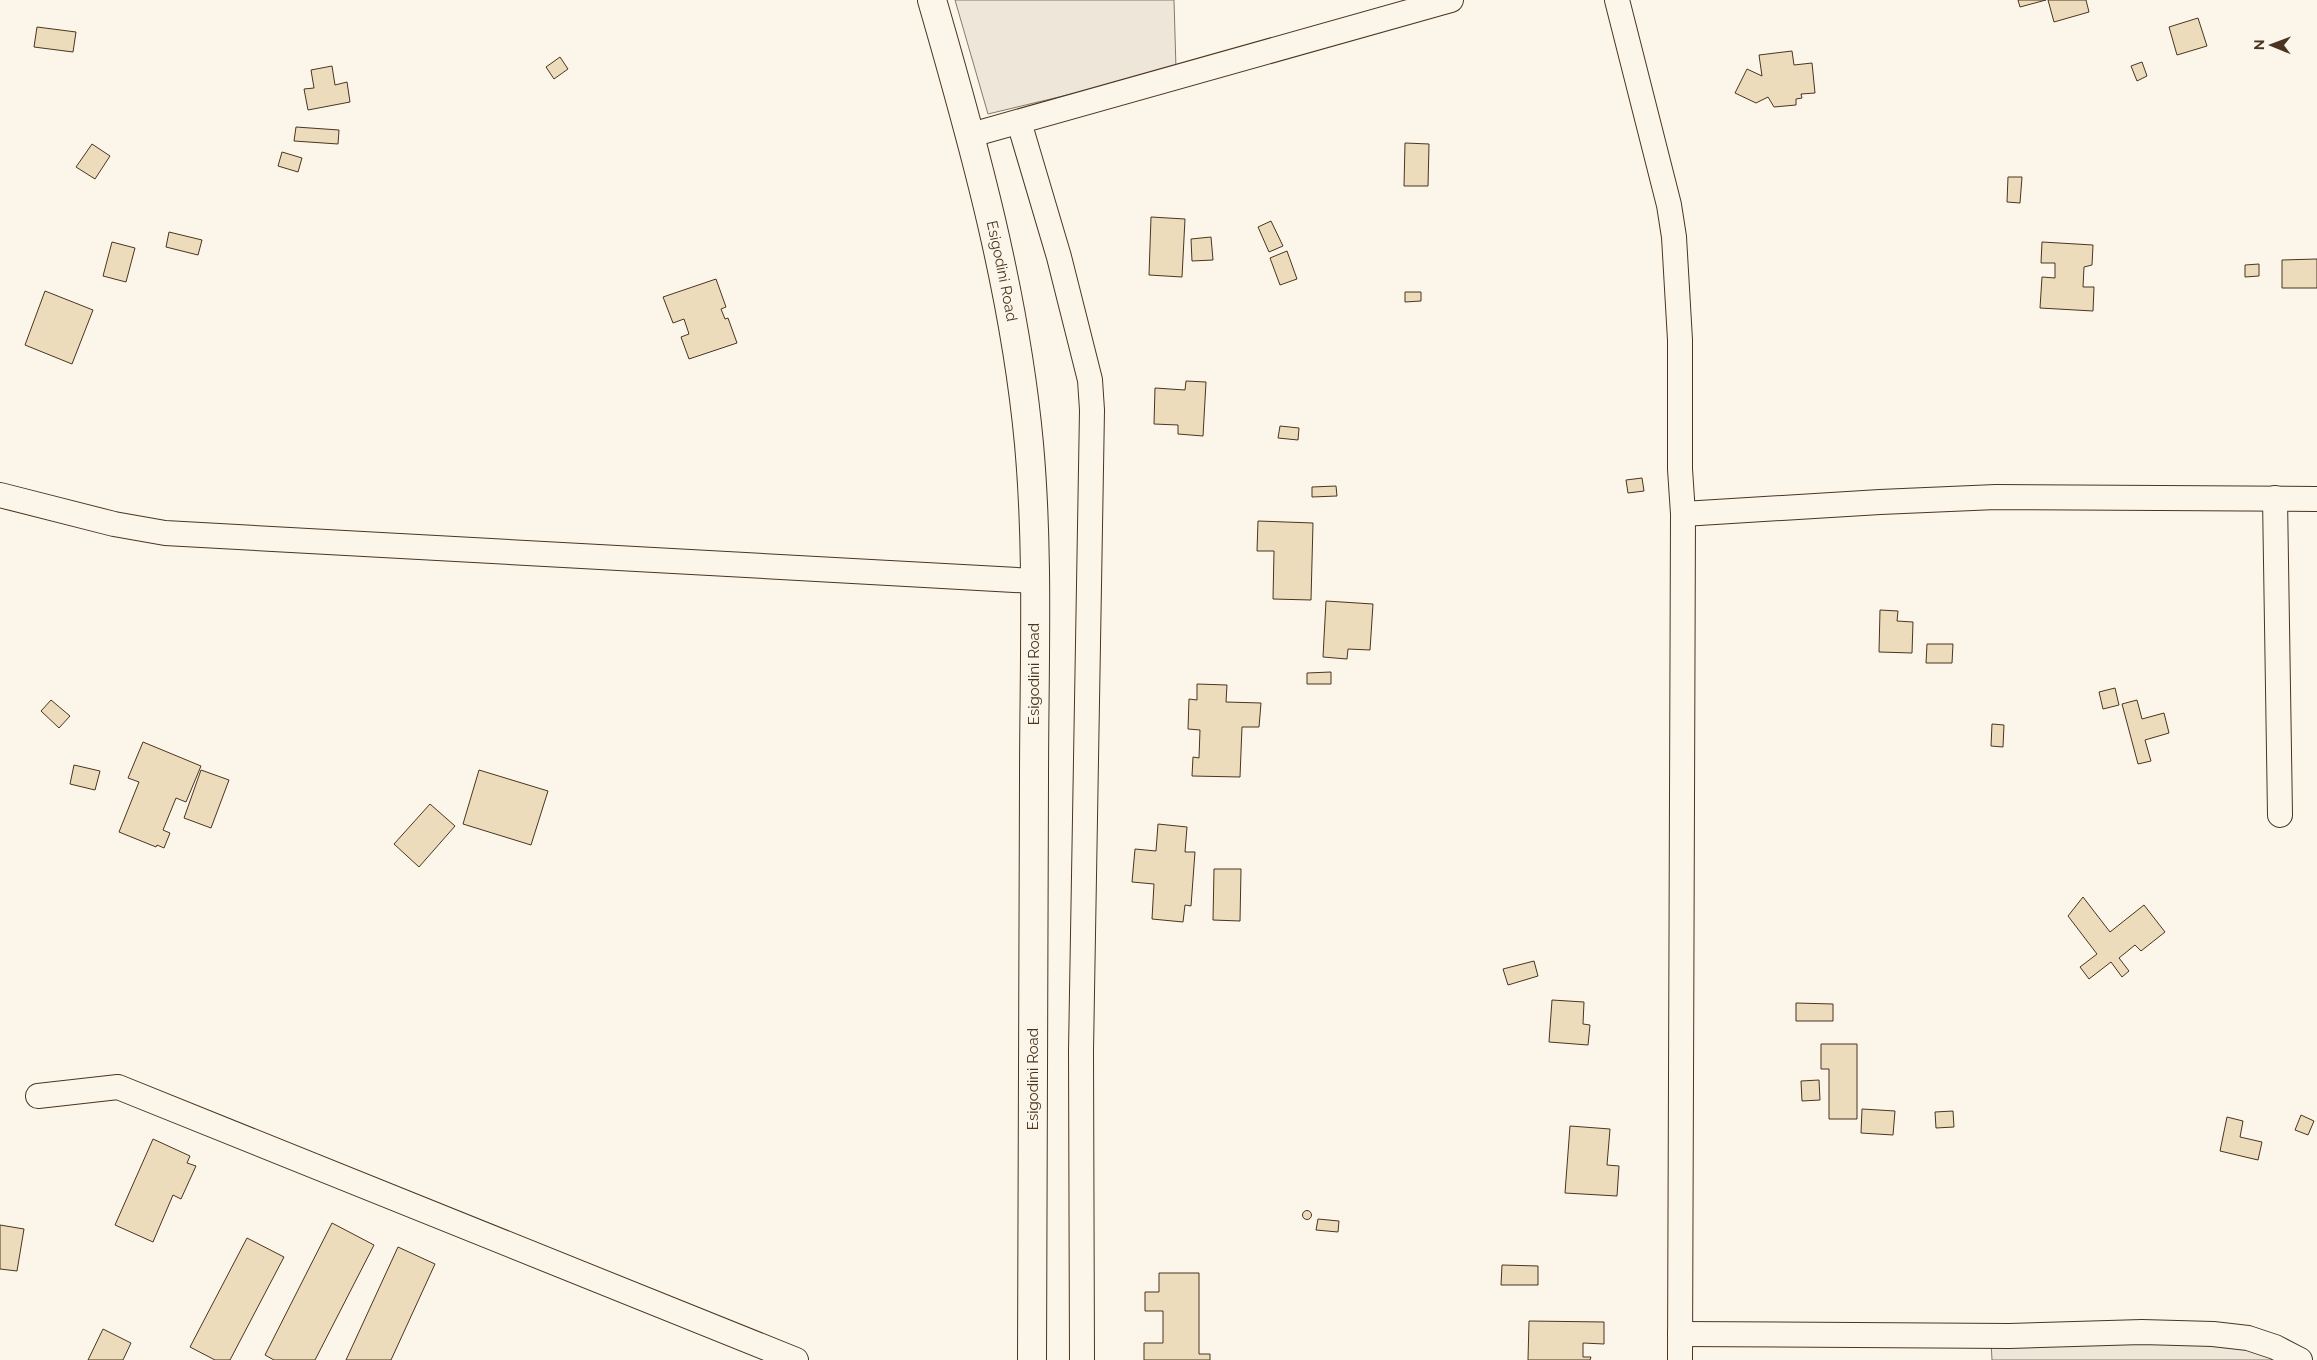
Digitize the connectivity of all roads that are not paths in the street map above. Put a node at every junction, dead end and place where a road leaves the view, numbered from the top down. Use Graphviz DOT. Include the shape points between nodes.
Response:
graph roads {
  1 [pos="932,0"];
  2 [pos="1451,0"];
  3 [pos="1617,0"];
  4 [pos="1019,122"];
  5 [pos="971,135"];
  6 [pos="0,495"];
  7 [pos="2275,498"];
  8 [pos="2317,499"];
  9 [pos="1682,514"];
  10 [pos="1034,581"];
  11 [pos="2280,815"];
  12 [pos="38,1096"];
  13 [pos="1680,1334"];
  14 [pos="796,1360"];
  15 [pos="1032,1360"];
  16 [pos="1082,1360"];
  17 [pos="1680,1360"];
  18 [pos="2300,1360"];
  1 -- 5 [label="main road, Esigodini Road"];
  2 -- 4 [label="street"];
  3 -- 9 [label="street" via="1669,205 1674,237"];
  4 -- 5 [label="street"];
  4 -- 16 [label="street" via="1059,257 1090,380 1092,410 1081,1052"];
  5 -- 10 [label="main road, Esigodini Road" via="1021,382 1029,445"];
  6 -- 10 [label="street" via="114,524 165,533"];
  7 -- 8 [label="street"];
  7 -- 9 [label="street" via="1996,497"];
  7 -- 11 [label="street"];
  9 -- 13 [label="street"];
  10 -- 15 [label="main road, Esigodini Road"];
  12 -- 14 [label="street" via="118,1087"];
  13 -- 17 [label="street"];
  13 -- 18 [label="street" via="2213,1334 2248,1338"];
}
